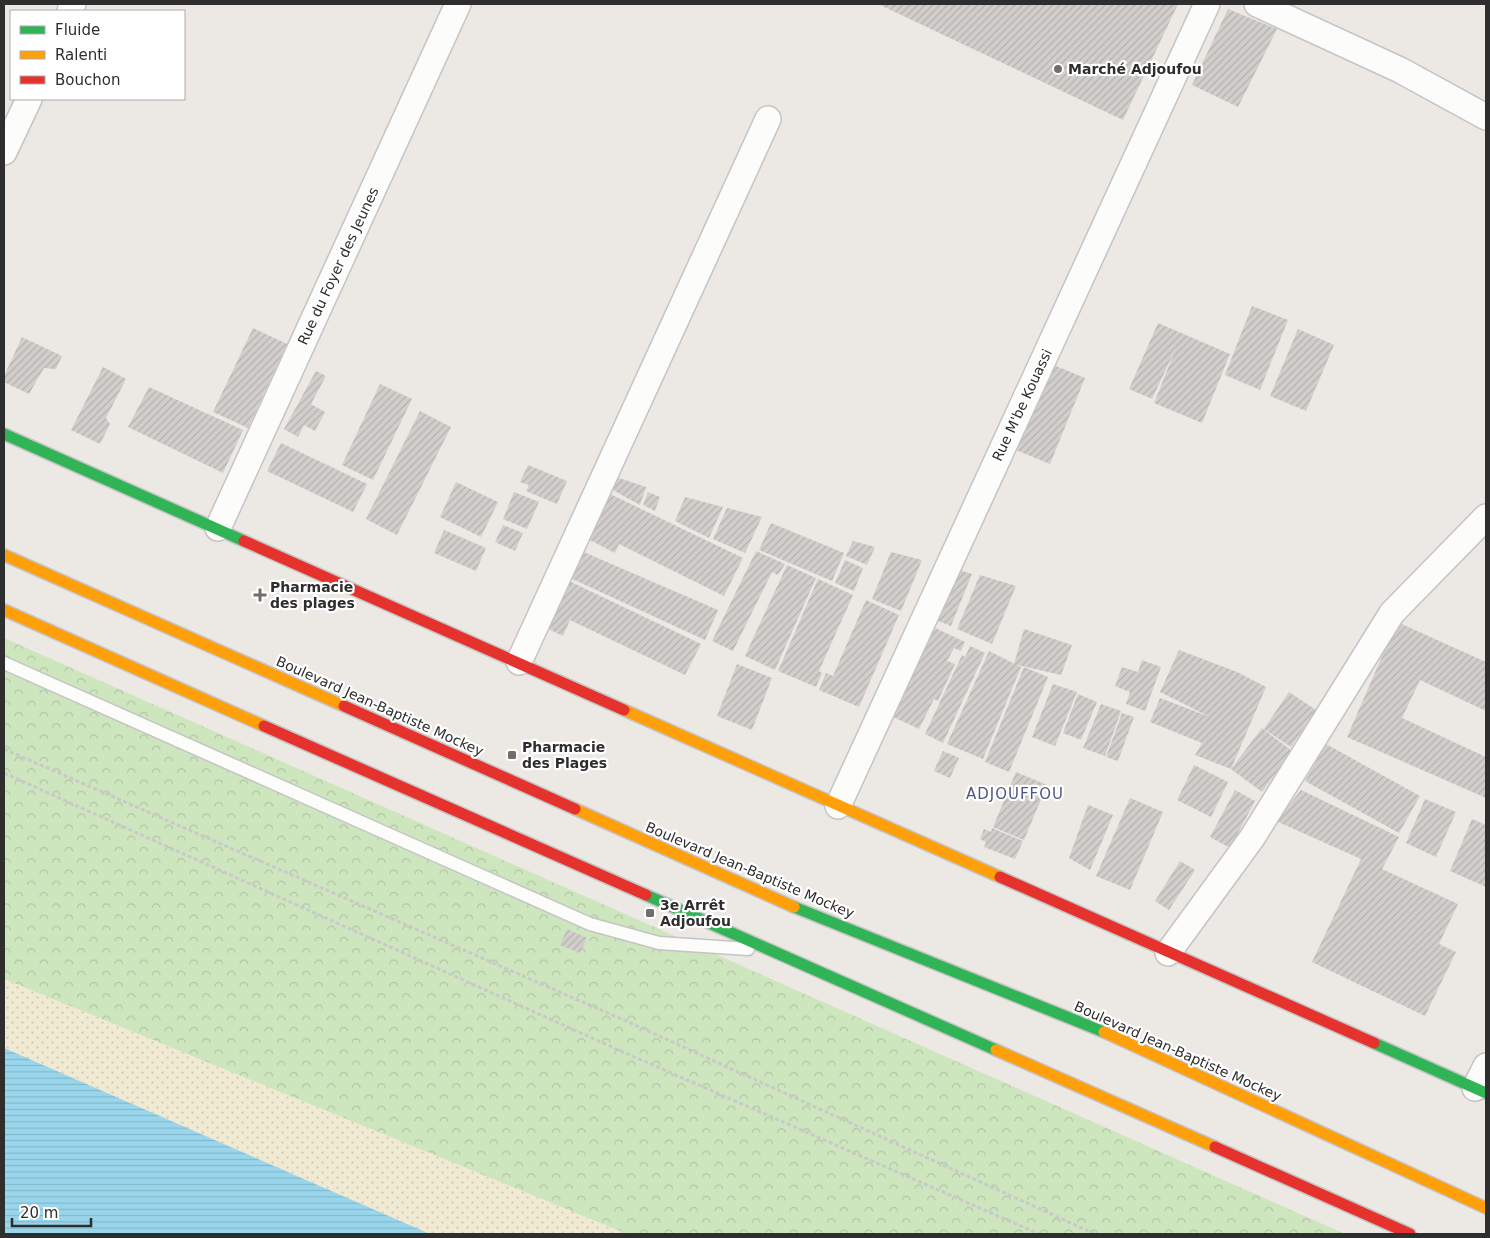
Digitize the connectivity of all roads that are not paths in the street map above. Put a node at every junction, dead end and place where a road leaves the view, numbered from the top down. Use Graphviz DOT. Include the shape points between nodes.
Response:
graph roads {
  1 [pos="458,4"];
  2 [pos="1207,4"];
  3 [pos="1257,4"];
  4 [pos="29,100"];
  5 [pos="1486,117"];
  6 [pos="768,119"];
  7 [pos="4,152"];
  8 [pos="4,434"];
  9 [pos="1486,517"];
  10 [pos="218,528"];
  11 [pos="4,554"];
  12 [pos="4,610"];
  13 [pos="519,662"];
  14 [pos="4,663"];
  15 [pos="838,806"];
  16 [pos="773,951"];
  17 [pos="1168,953"];
  18 [pos="1486,1066"];
  19 [pos="1481,1091"];
  20 [pos="1486,1208"];
  21 [pos="1410,1234"];
  1 -- 10 [label="street, Rue du Foyer des Jeunes"];
  2 -- 15 [label="street, Rue M'be Kouassi"];
  3 -- 5 [label="street" via="1400,70"];
  4 -- 7 [label="street"];
  6 -- 13 [label="street"];
  8 -- 10 [label="main road"];
  9 -- 17 [label="street" via="1392,612 1252,838"];
  10 -- 13 [label="main road"];
  11 -- 20 [label="main road, Boulevard Jean-Baptiste Mockey" via="785,903 1127,1041"];
  12 -- 16 [label="main road"];
  13 -- 15 [label="main road"];
  14 -- 16 [label="lane" via="590,924 659,943"];
  15 -- 17 [label="main road"];
  16 -- 21 [label="main road"];
  17 -- 19 [label="main road"];
  18 -- 19 [label="street"];
}
